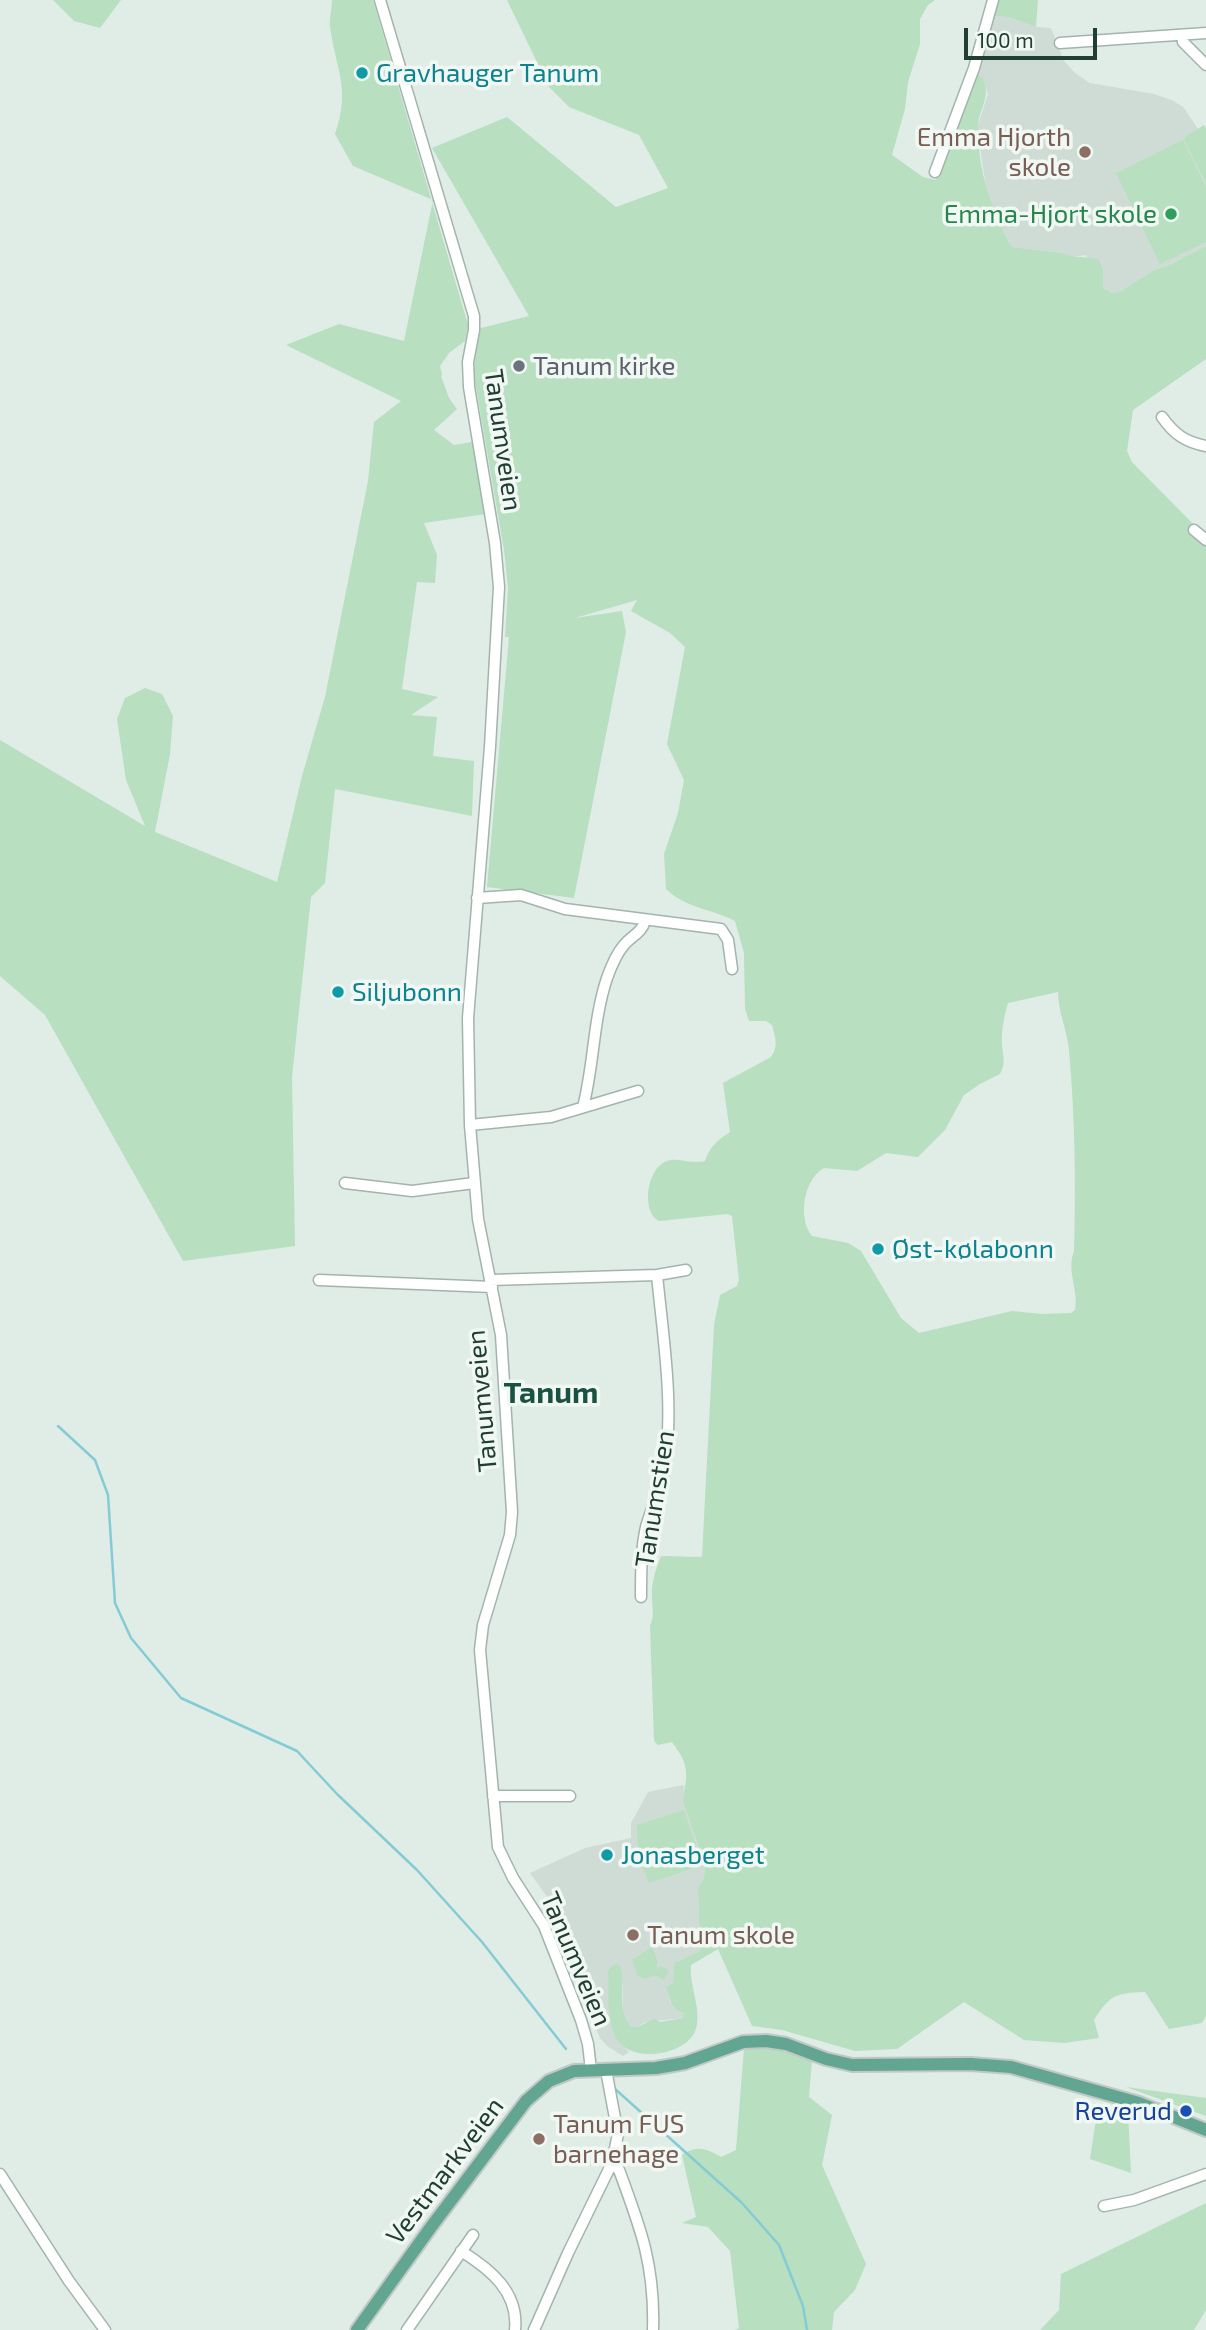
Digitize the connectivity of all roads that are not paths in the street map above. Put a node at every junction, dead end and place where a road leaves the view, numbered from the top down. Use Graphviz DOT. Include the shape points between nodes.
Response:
graph roads {
  1 [pos="380,0"];
  2 [pos="993,0"];
  3 [pos="1206,33"];
  4 [pos="1182,35"];
  5 [pos="1060,43"];
  6 [pos="1206,65"];
  7 [pos="936,172"];
  8 [pos="1162,417"];
  9 [pos="1206,446"];
  10 [pos="1194,530"];
  11 [pos="1206,540"];
  12 [pos="477,898"];
  13 [pos="645,921"];
  14 [pos="732,969"];
  15 [pos="638,1091"];
  16 [pos="583,1107"];
  17 [pos="470,1125"];
  18 [pos="345,1183"];
  19 [pos="474,1183"];
  20 [pos="686,1270"];
  21 [pos="657,1275"];
  22 [pos="319,1280"];
  23 [pos="491,1284"];
  24 [pos="641,1597"];
  25 [pos="494,1796"];
  26 [pos="570,1796"];
  27 [pos="591,2070"];
  28 [pos="606,2070"];
  29 [pos="1206,2130"];
  30 [pos="612,2163"];
  31 [pos="0,2174"];
  32 [pos="1206,2174"];
  33 [pos="1104,2206"];
  34 [pos="473,2235"];
  35 [pos="461,2251"];
  36 [pos="409,2329"];
  37 [pos="105,2330"];
  38 [pos="357,2330"];
  39 [pos="515,2330"];
  40 [pos="534,2330"];
  41 [pos="653,2330"];
  1 -- 12 [label="street, Tanumveien" via="474,316 469,387 499,587"];
  2 -- 7 [label="street"];
  3 -- 4 [label="street"];
  4 -- 5 [label="street"];
  4 -- 6 [label="street" via="1183,42"];
  8 -- 9 [label="street" via="1180,438"];
  10 -- 11 [label="street"];
  12 -- 13 [label="street" via="522,895 565,909"];
  12 -- 17 [label="street, Tanumveien" via="468,1018"];
  13 -- 14 [label="street" via="721,929 728,940"];
  13 -- 16 [label="street" via="616,957 607,978"];
  15 -- 16 [label="street"];
  16 -- 17 [label="street" via="551,1116"];
  17 -- 19 [label="street, Tanumveien"];
  18 -- 19 [label="street" via="412,1191"];
  19 -- 23 [label="street, Tanumveien"];
  20 -- 21 [label="street"];
  21 -- 23 [label="street"];
  21 -- 24 [label="street, Tanumstien" via="668,1438 665,1467 646,1528"];
  22 -- 23 [label="street"];
  23 -- 25 [label="street, Tanumveien" via="502,1345 512,1512 510,1535 481,1637"];
  25 -- 26 [label="street"];
  25 -- 27 [label="street, Tanumveien" via="495,1829 503,1860 544,1926 581,2020"];
  27 -- 28 [label="main road, Tanumveien"];
  27 -- 38 [label="main road, Vestmarkveien" via="556,2078 526,2101"];
  28 -- 29 [label="main road, Tanumveien" via="669,2066 743,2042 766,2041 852,2065 1011,2067 1139,2103"];
  28 -- 30 [label="street" via="618,2134"];
  30 -- 40 [label="street"];
  30 -- 41 [label="street" via="619,2170 645,2243 651,2270"];
  31 -- 37 [label="street"];
  32 -- 33 [label="street"];
  34 -- 35 [label="street"];
  35 -- 36 [label="street"];
  35 -- 39 [label="street" via="495,2275 508,2293"];
}
